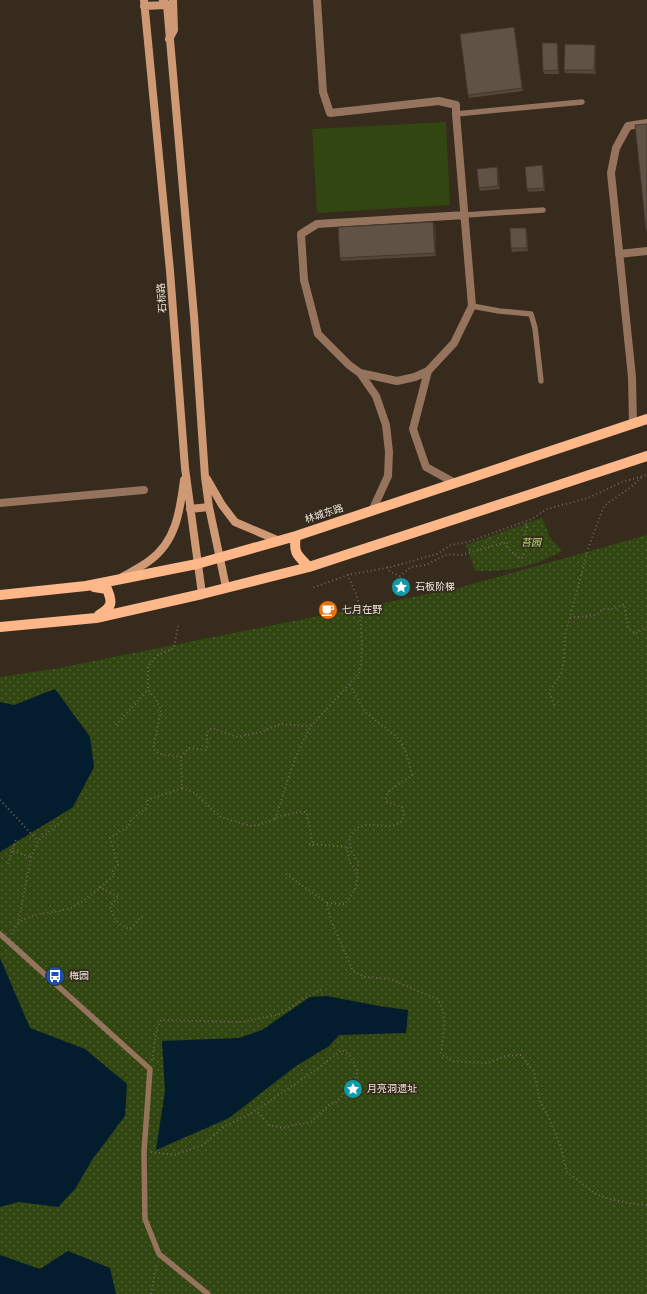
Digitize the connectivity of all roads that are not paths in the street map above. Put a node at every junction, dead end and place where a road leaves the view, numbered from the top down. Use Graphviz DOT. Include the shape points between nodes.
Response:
graph roads {
  1 [pos="317,0"];
  2 [pos="168,2"];
  3 [pos="144,3"];
  4 [pos="582,102"];
  5 [pos="456,114"];
  6 [pos="647,123"];
  7 [pos="543,210"];
  8 [pos="465,215"];
  9 [pos="647,251"];
  10 [pos="619,254"];
  11 [pos="472,306"];
  12 [pos="428,371"];
  13 [pos="360,373"];
  14 [pos="541,380"];
  15 [pos="647,419"];
  16 [pos="633,424"];
  17 [pos="647,456"];
  18 [pos="185,468"];
  19 [pos="205,477"];
  20 [pos="455,483"];
  21 [pos="144,490"];
  22 [pos="0,503"];
  23 [pos="209,507"];
  24 [pos="190,509"];
  25 [pos="372,511"];
  26 [pos="296,536"];
  27 [pos="277,540"];
  28 [pos="219,558"];
  29 [pos="197,564"];
  30 [pos="309,567"];
  31 [pos="116,581"];
  32 [pos="86,586"];
  33 [pos="226,587"];
  34 [pos="202,594"];
  35 [pos="0,595"];
  36 [pos="96,618"];
  37 [pos="0,627"];
  38 [pos="0,934"];
  39 [pos="208,1294"];
  1 -- 5 [label="street" via="323,92 330,113 439,101 456,105"];
  2 -- 3 [label="main road"];
  2 -- 19 [label="main road"];
  3 -- 18 [label="main road, 石标路" via="170,272"];
  4 -- 5 [label="lane"];
  5 -- 8 [label="street"];
  6 -- 10 [label="street" via="628,126 616,148 610,173"];
  7 -- 8 [label="lane"];
  8 -- 11 [label="street"];
  8 -- 13 [label="street" via="317,224 301,234 304,280 318,334"];
  9 -- 10 [label="street"];
  10 -- 16 [label="street" via="632,377"];
  11 -- 12 [label="street" via="454,343"];
  11 -- 14 [label="lane" via="532,314"];
  12 -- 13 [label="street" via="397,381"];
  12 -- 20 [label="street" via="413,429 426,467"];
  13 -- 25 [label="street" via="376,396 386,425 389,452 388,476"];
  15 -- 16 [label="main road, 林城东路"];
  16 -- 20 [label="main road, 林城东路"];
  17 -- 30 [label="main road"];
  18 -- 24 [label="main road, 石标路"];
  18 -- 31 [label="main road" via="180,508 171,538 150,560"];
  19 -- 23 [label="main road"];
  19 -- 27 [label="main road" via="235,522"];
  20 -- 25 [label="main road, 林城东路"];
  21 -- 22 [label="street"];
  23 -- 24 [label="main road"];
  23 -- 28 [label="main road"];
  24 -- 29 [label="main road, 石标路"];
  25 -- 26 [label="main road, 林城东路"];
  26 -- 27 [label="main road, 林城东路"];
  26 -- 30 [label="main road" via="296,554"];
  27 -- 28 [label="main road, 林城东路"];
  28 -- 29 [label="main road, 林城东路"];
  28 -- 33 [label="main road"];
  29 -- 31 [label="main road, 林城东路"];
  29 -- 34 [label="main road, 石标路"];
  30 -- 33 [label="main road"];
  31 -- 32 [label="main road, 林城东路"];
  32 -- 35 [label="main road, 林城东路"];
  32 -- 36 [label="main road" via="107,589 111,600 108,610"];
  33 -- 34 [label="main road"];
  34 -- 36 [label="main road"];
  36 -- 37 [label="main road"];
  38 -- 39 [label="lane" via="150,1069 144,1152 145,1219 159,1254"];
}
